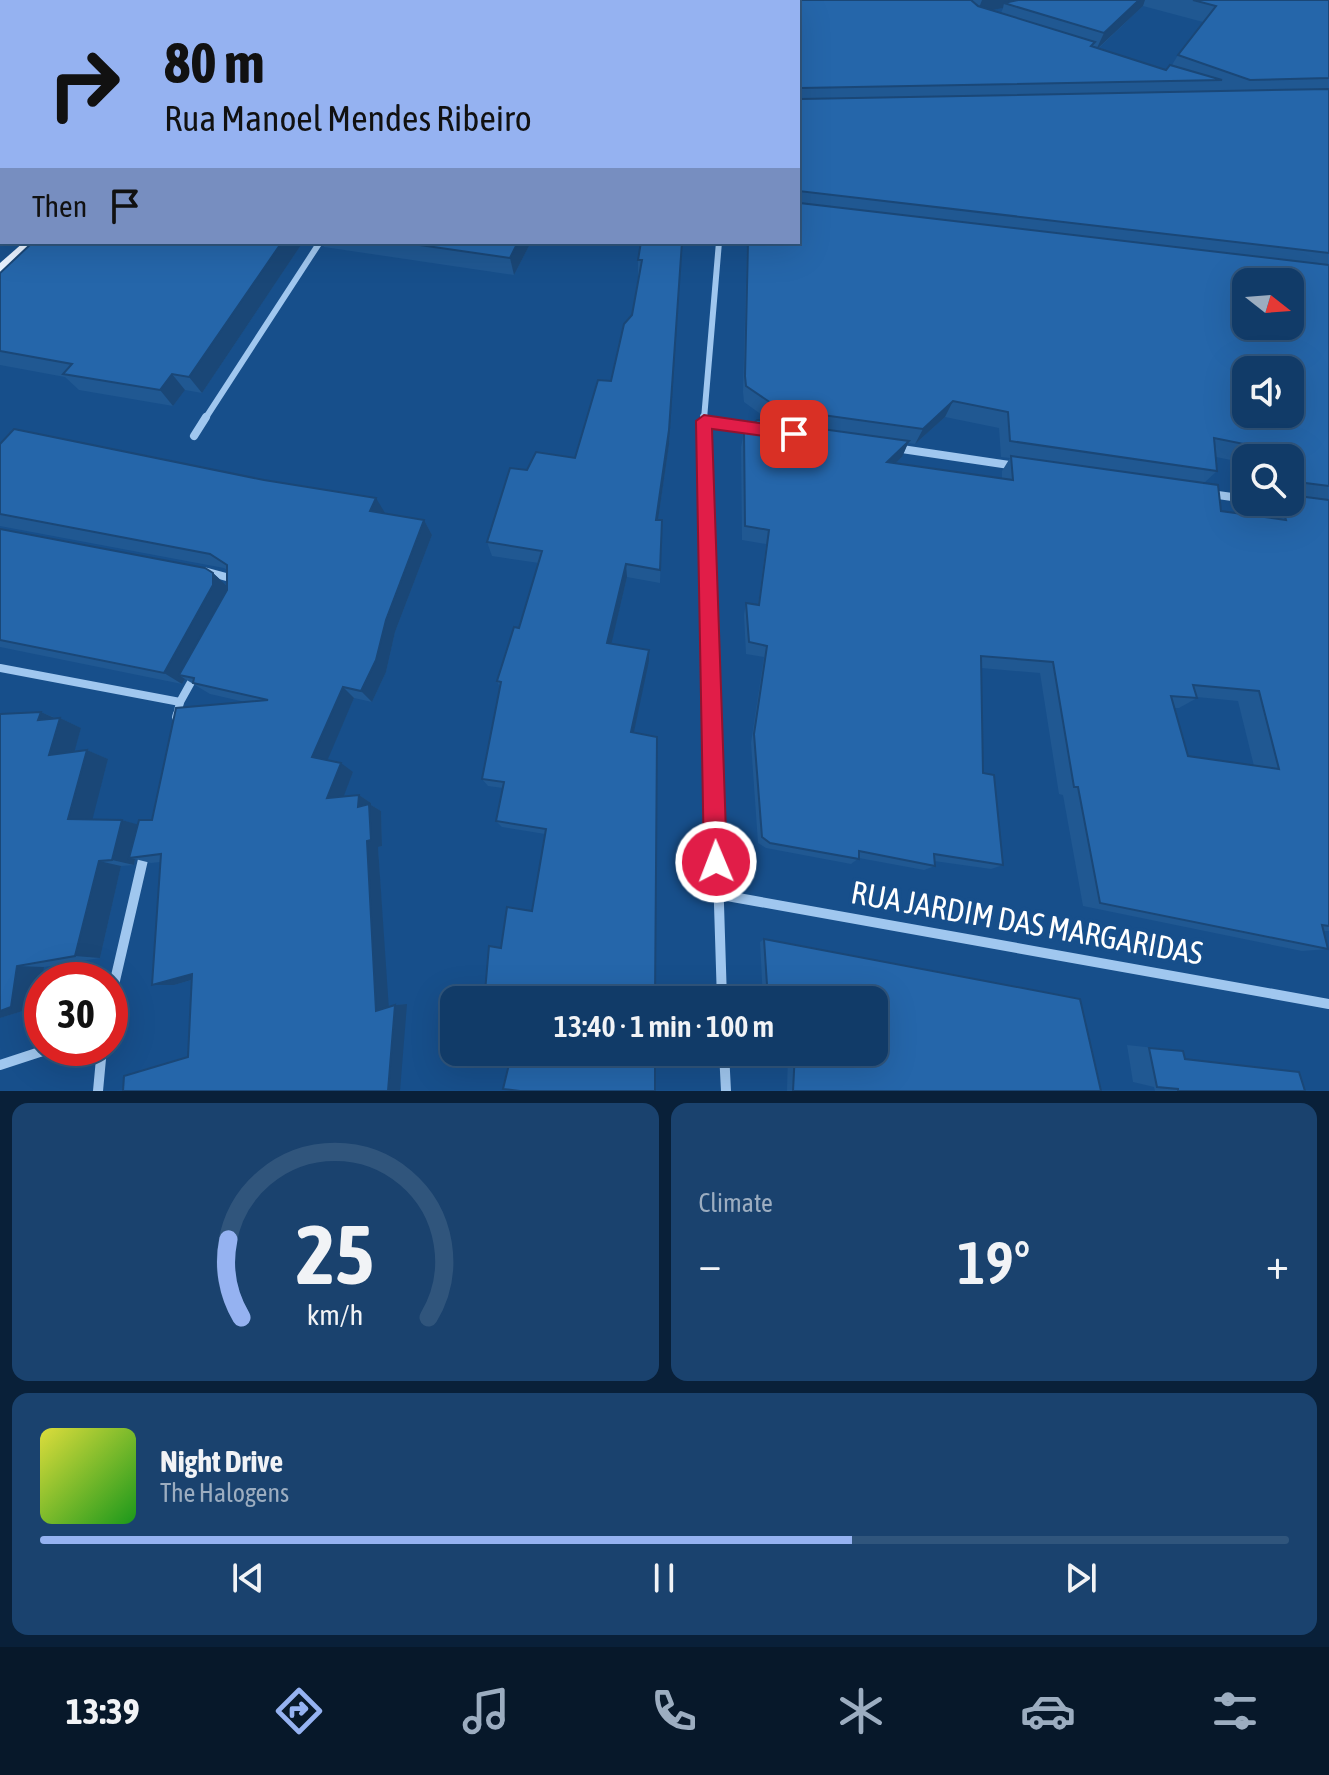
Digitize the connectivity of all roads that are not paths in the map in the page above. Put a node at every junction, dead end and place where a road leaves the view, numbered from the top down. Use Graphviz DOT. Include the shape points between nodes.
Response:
graph roads {
  1 [pos="31,244"];
  2 [pos="319,244"];
  3 [pos="719,244"];
  4 [pos="0,271"];
  5 [pos="704,421"];
  6 [pos="766,430"];
  7 [pos="194,436"];
  8 [pos="890,448"];
  9 [pos="1029,468"];
  10 [pos="1200,492"];
  11 [pos="1232,497"];
  12 [pos="193,569"];
  13 [pos="236,590"];
  14 [pos="201,664"];
  15 [pos="0,668"];
  16 [pos="180,702"];
  17 [pos="173,733"];
  18 [pos="148,839"];
  19 [pos="716,894"];
  20 [pos="119,962"];
  21 [pos="721,986"];
  22 [pos="1329,1004"];
  23 [pos="24,1057"];
  24 [pos="0,1065"];
  25 [pos="100,1066"];
  26 [pos="725,1066"];
  27 [pos="98,1091"];
  28 [pos="726,1091"];
  1 -- 4 [label="main road"];
  2 -- 7 [label="street"];
  3 -- 5 [label="street"];
  5 -- 6 [label="street"];
  5 -- 19 [label="street"];
  8 -- 9 [label="street"];
  10 -- 11 [label="street"];
  12 -- 13 [label="street" via="230,578"];
  14 -- 16 [label="street"];
  15 -- 16 [label="street"];
  16 -- 17 [label="street"];
  18 -- 20 [label="street"];
  19 -- 21 [label="street"];
  19 -- 22 [label="street, RUA JARDIM DAS MARGARIDAS"];
  23 -- 24 [label="street"];
  25 -- 27 [label="street"];
  26 -- 28 [label="street"];
}
